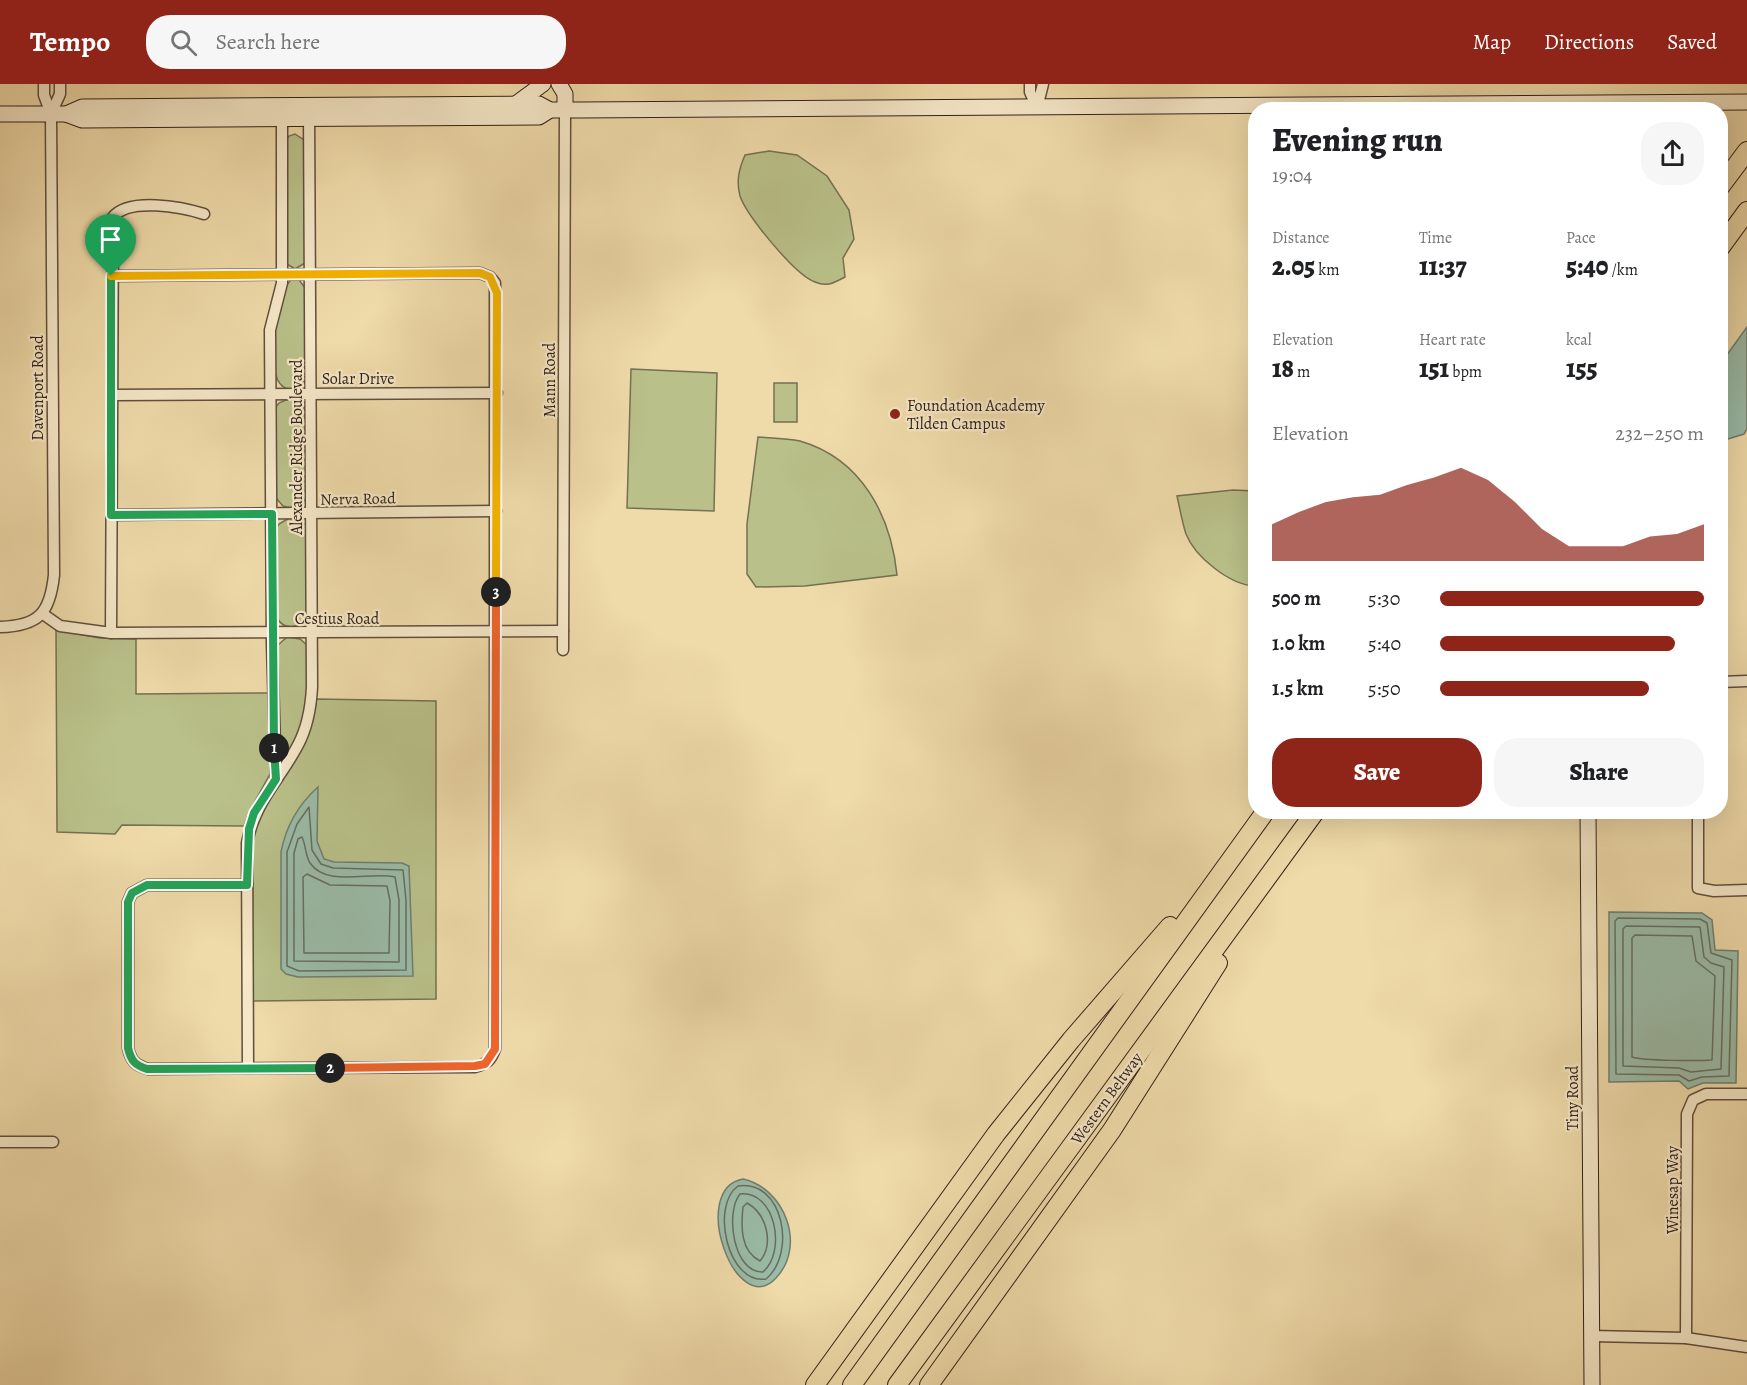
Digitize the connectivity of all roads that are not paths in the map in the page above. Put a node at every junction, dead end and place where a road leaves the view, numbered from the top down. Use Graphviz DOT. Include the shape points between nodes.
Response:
graph roads {
  1 [pos="44,84"];
  2 [pos="60,84"];
  3 [pos="543,84"];
  4 [pos="1030,84"];
  5 [pos="1042,84"];
  6 [pos="565,87"];
  7 [pos="1747,102"];
  8 [pos="1728,103"];
  9 [pos="515,104"];
  10 [pos="1037,108"];
  11 [pos="1248,108"];
  12 [pos="557,110"];
  13 [pos="282,112"];
  14 [pos="309,112"];
  15 [pos="0,114"];
  16 [pos="59,114"];
  17 [pos="1747,151"];
  18 [pos="1728,176"];
  19 [pos="1747,211"];
  20 [pos="204,214"];
  21 [pos="1728,237"];
  22 [pos="282,275"];
  23 [pos="309,275"];
  24 [pos="111,276"];
  25 [pos="310,393"];
  26 [pos="497,393"];
  27 [pos="271,394"];
  28 [pos="111,395"];
  29 [pos="496,512"];
  30 [pos="272,514"];
  31 [pos="311,514"];
  32 [pos="111,515"];
  33 [pos="43,614"];
  34 [pos="0,627"];
  35 [pos="563,631"];
  36 [pos="496,632"];
  37 [pos="111,633"];
  38 [pos="272,633"];
  39 [pos="312,633"];
  40 [pos="563,650"];
  41 [pos="1747,681"];
  42 [pos="1728,682"];
  43 [pos="276,779"];
  44 [pos="1260,819"];
  45 [pos="1310,819"];
  46 [pos="1588,819"];
  47 [pos="1698,819"];
  48 [pos="1242,843"];
  49 [pos="1283,855"];
  50 [pos="247,885"];
  51 [pos="1747,890"];
  52 [pos="248,1068"];
  53 [pos="1747,1094"];
  54 [pos="0,1142"];
  55 [pos="53,1142"];
  56 [pos="1591,1336"];
  57 [pos="1686,1338"];
  58 [pos="1747,1347"];
  59 [pos="814,1385"];
  60 [pos="852,1385"];
  61 [pos="897,1385"];
  62 [pos="929,1385"];
  63 [pos="1592,1385"];
  1 -- 16 [label="street" via="44,95"];
  2 -- 16 [label="street"];
  3 -- 9 [label="street"];
  4 -- 10 [label="street"];
  5 -- 10 [label="street"];
  6 -- 12 [label="street"];
  7 -- 8 [label="street"];
  9 -- 12 [label="street" via="539,104"];
  9 -- 14 [label="street"];
  10 -- 11 [label="street"];
  10 -- 12 [label="street"];
  12 -- 14 [label="street" via="539,117"];
  12 -- 35 [label="street, Mann Road"];
  13 -- 14 [label="street"];
  13 -- 16 [label="street" via="82,107"];
  13 -- 22 [label="street, Alexander Ridge Boulevard"];
  14 -- 23 [label="street, Alexander Ridge Boulevard"];
  15 -- 16 [label="street"];
  16 -- 33 [label="street, Davenport Road" via="54,575 49,604"];
  17 -- 18 [label="highway"];
  19 -- 21 [label="highway"];
  20 -- 24 [label="street" via="180,206 127,207 118,211 111,226"];
  22 -- 23 [label="street"];
  22 -- 24 [label="street"];
  22 -- 27 [label="street, Alexander Ridge Boulevard" via="270,330"];
  23 -- 25 [label="street, Alexander Ridge Boulevard"];
  23 -- 26 [label="street" via="480,273 490,277 497,293"];
  24 -- 28 [label="street"];
  25 -- 26 [label="street, Solar Drive"];
  25 -- 27 [label="street, Solar Drive"];
  25 -- 31 [label="street, Alexander Ridge Boulevard"];
  26 -- 29 [label="street"];
  27 -- 28 [label="street, Solar Drive"];
  27 -- 30 [label="street, Alexander Ridge Boulevard"];
  28 -- 32 [label="street"];
  29 -- 31 [label="street, Nerva Road"];
  29 -- 36 [label="street"];
  30 -- 31 [label="street, Nerva Road"];
  30 -- 32 [label="street, Nerva Road"];
  30 -- 38 [label="street, Alexander Ridge Boulevard"];
  31 -- 39 [label="street, Alexander Ridge Boulevard"];
  32 -- 37 [label="street"];
  33 -- 34 [label="street" via="27,624"];
  33 -- 37 [label="street, Cestius Road" via="60,626"];
  35 -- 36 [label="street, Cestius Road"];
  35 -- 40 [label="street, Mann Road"];
  36 -- 39 [label="street, Cestius Road"];
  36 -- 52 [label="street" via="495,1049 491,1059 475,1066"];
  37 -- 38 [label="street, Cestius Road"];
  38 -- 39 [label="street, Cestius Road"];
  38 -- 43 [label="street, Alexander Ridge Boulevard"];
  39 -- 43 [label="street, Alexander Ridge Boulevard" via="312,687 307,721 299,744"];
  41 -- 42 [label="street"];
  43 -- 50 [label="street, Alexander Ridge Boulevard" via="254,813 249,829"];
  44 -- 48 [label="highway"];
  45 -- 49 [label="highway, Western Beltway"];
  46 -- 56 [label="street, Tiny Road"];
  47 -- 51 [label="street" via="1698,888"];
  48 -- 59 [label="highway" via="1071,1040 996,1134"];
  48 -- 60 [label="highway"];
  49 -- 61 [label="highway, Western Beltway"];
  49 -- 62 [label="highway" via="1118,1120"];
  50 -- 52 [label="street, Alexander Ridge Boulevard"];
  50 -- 52 [label="street" via="147,885 132,893 128,902 128,1048 136,1065 147,1069"];
  53 -- 57 [label="street, Winesap Way" via="1706,1094 1693,1100 1687,1114"];
  54 -- 55 [label="street"];
  56 -- 57 [label="street"];
  56 -- 63 [label="street, Tiny Road"];
  57 -- 58 [label="street"];
}
